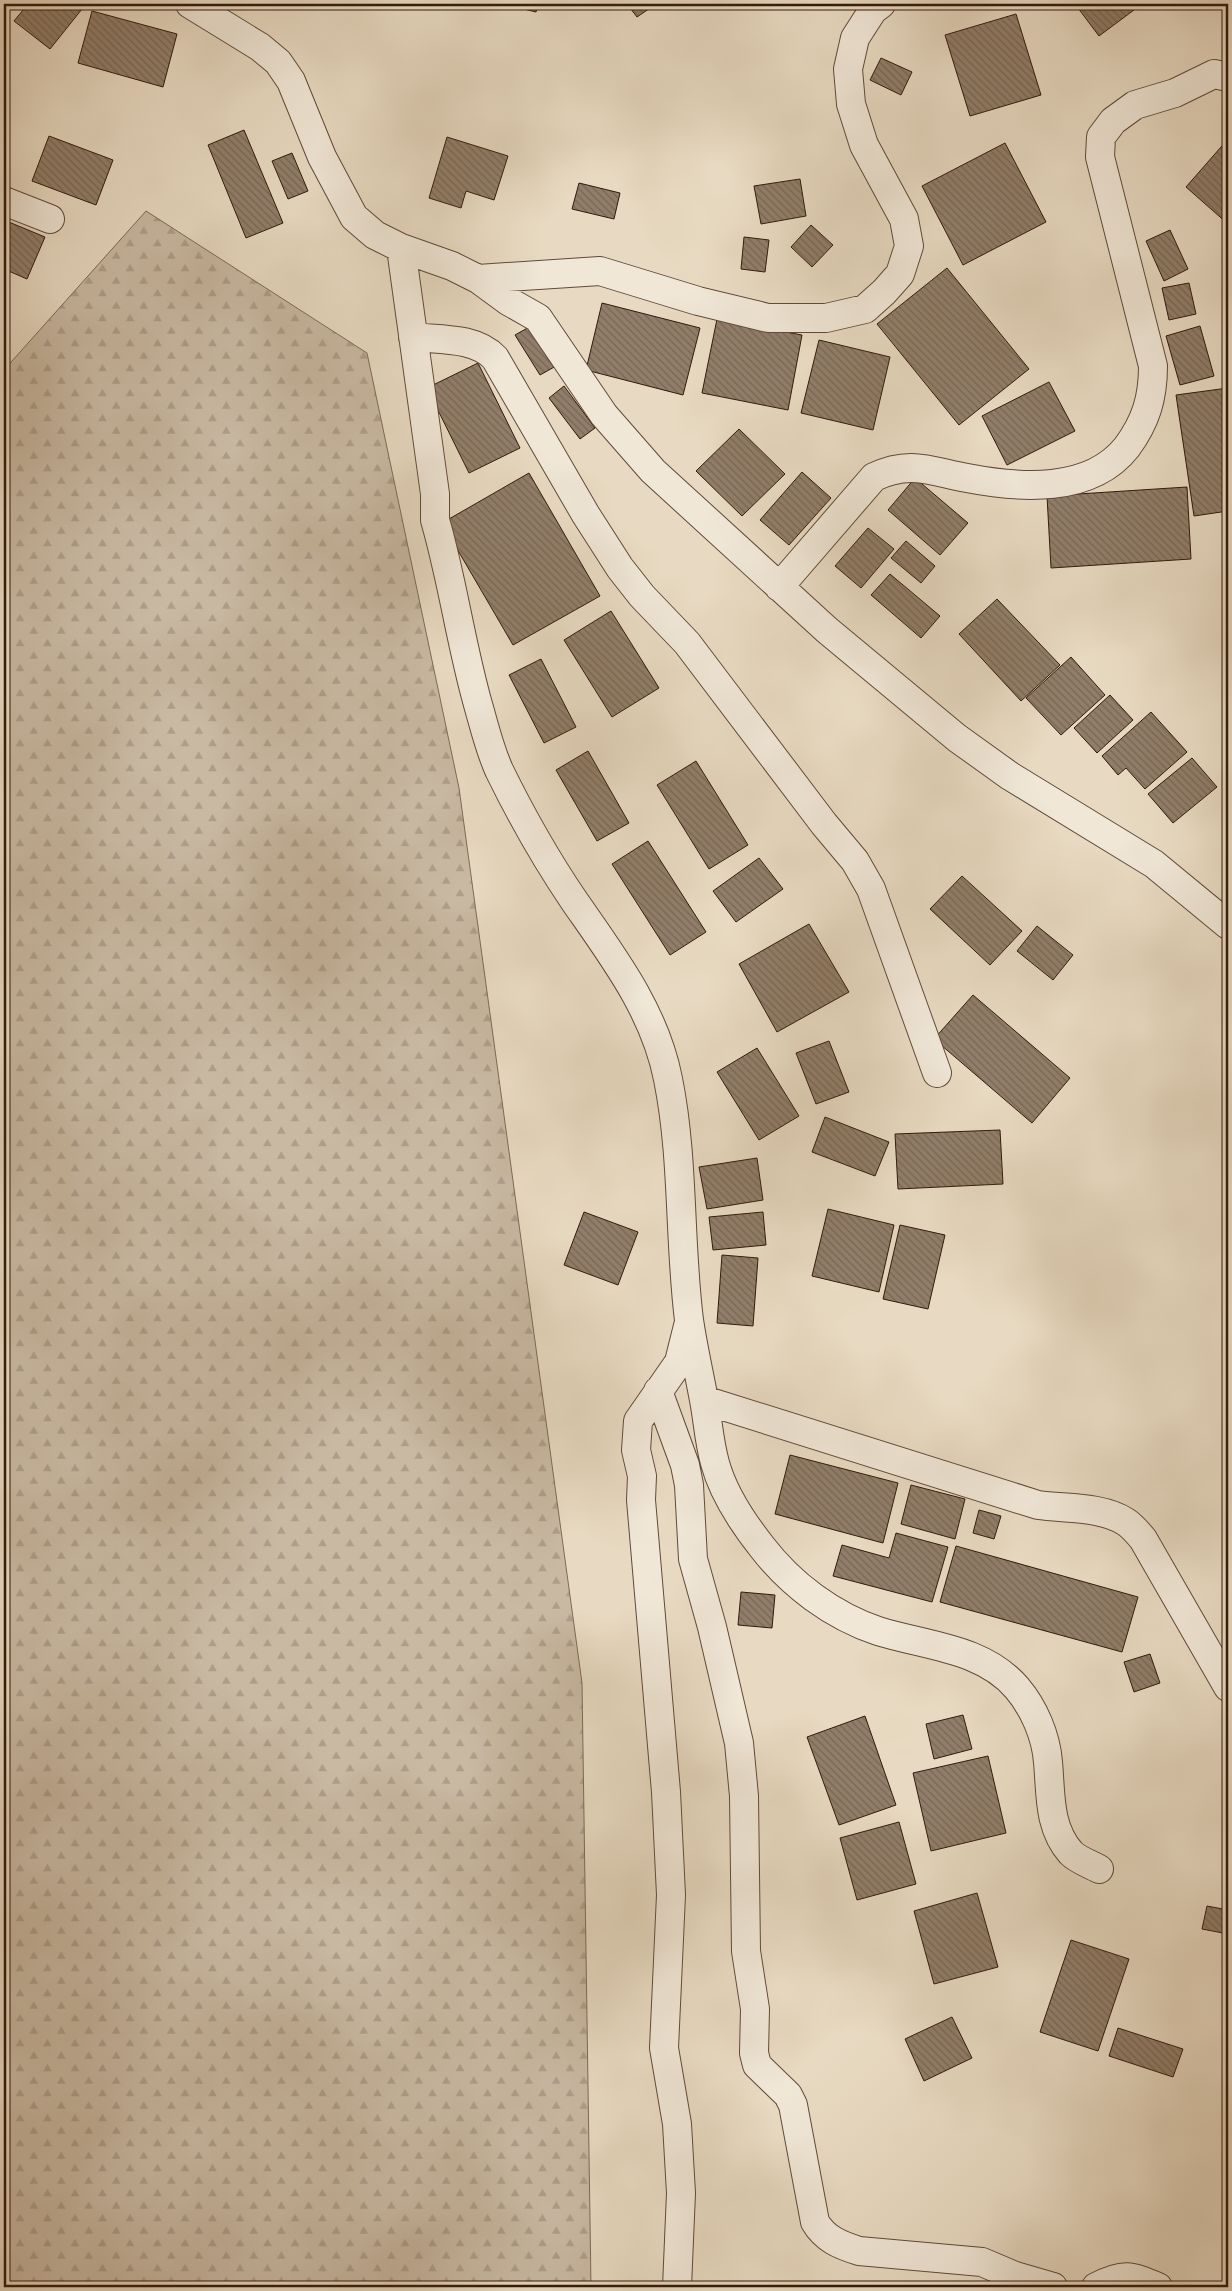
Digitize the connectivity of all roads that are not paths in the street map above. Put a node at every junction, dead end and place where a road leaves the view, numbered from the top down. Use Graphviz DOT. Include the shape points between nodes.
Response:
graph roads {
  1 [pos="190,4"];
  2 [pos="881,4"];
  3 [pos="1228,77"];
  4 [pos="4,201"];
  5 [pos="50,219"];
  6 [pos="400,248"];
  7 [pos="478,280"];
  8 [pos="413,337"];
  9 [pos="779,587"];
  10 [pos="1228,924"];
  11 [pos="937,1073"];
  12 [pos="689,1320"];
  13 [pos="658,1391"];
  14 [pos="704,1400"];
  15 [pos="1228,1687"];
  16 [pos="1099,1869"];
  17 [pos="677,2287"];
  18 [pos="1053,2287"];
  19 [pos="1096,2287"];
  20 [pos="1158,2287"];
  1 -- 6 [label="street" via="260,47 278,62 291,81 322,157 354,217 375,235"];
  2 -- 7 [label="street" via="873,10 855,38 848,69 851,104 864,145 904,220 909,246 900,274 865,309 826,318 768,318 698,301 600,270"];
  3 -- 9 [label="street" via="1214,74 1175,92 1135,105 1113,121 1101,137 1100,156 1153,366 1153,387 1140,429 1122,453 1105,469 1081,478 1027,486 908,467 891,469 874,476"];
  4 -- 5 [label="street"];
  6 -- 7 [label="street" via="452,266"];
  6 -- 8 [label="street"];
  7 -- 9 [label="street" via="538,318 604,415 653,471"];
  8 -- 11 [label="street" via="482,346 495,358 620,568 687,644 824,824 856,861 871,889"];
  8 -- 12 [label="street" via="435,494 435,520 471,682 494,756 551,866 635,992 663,1054 675,1127"];
  9 -- 10 [label="street" via="957,738 1010,776 1154,864"];
  12 -- 13 [label="street" via="678,1362"];
  12 -- 14 [label="street"];
  13 -- 17 [label="street" via="638,1421 636,1450 642,1476 641,1500 666,1792 671,1895 664,2048 677,2124 681,2193"];
  13 -- 18 [label="street" via="685,1465 693,1559 738,1742 744,1796 746,1952 755,2009 754,2053 757,2065 788,2095 793,2105 815,2222 821,2233 859,2251 982,2262"];
  14 -- 15 [label="street" via="1038,1506 1108,1514 1127,1522 1143,1539"];
  14 -- 16 [label="street" via="716,1467 726,1491 761,1546 800,1588 876,1630 962,1653 985,1663 1003,1673 1018,1690 1032,1708 1044,1742 1051,1810 1060,1837 1074,1856"];
  19 -- 20 [label="street" via="1122,2277 1135,2278"];
}
